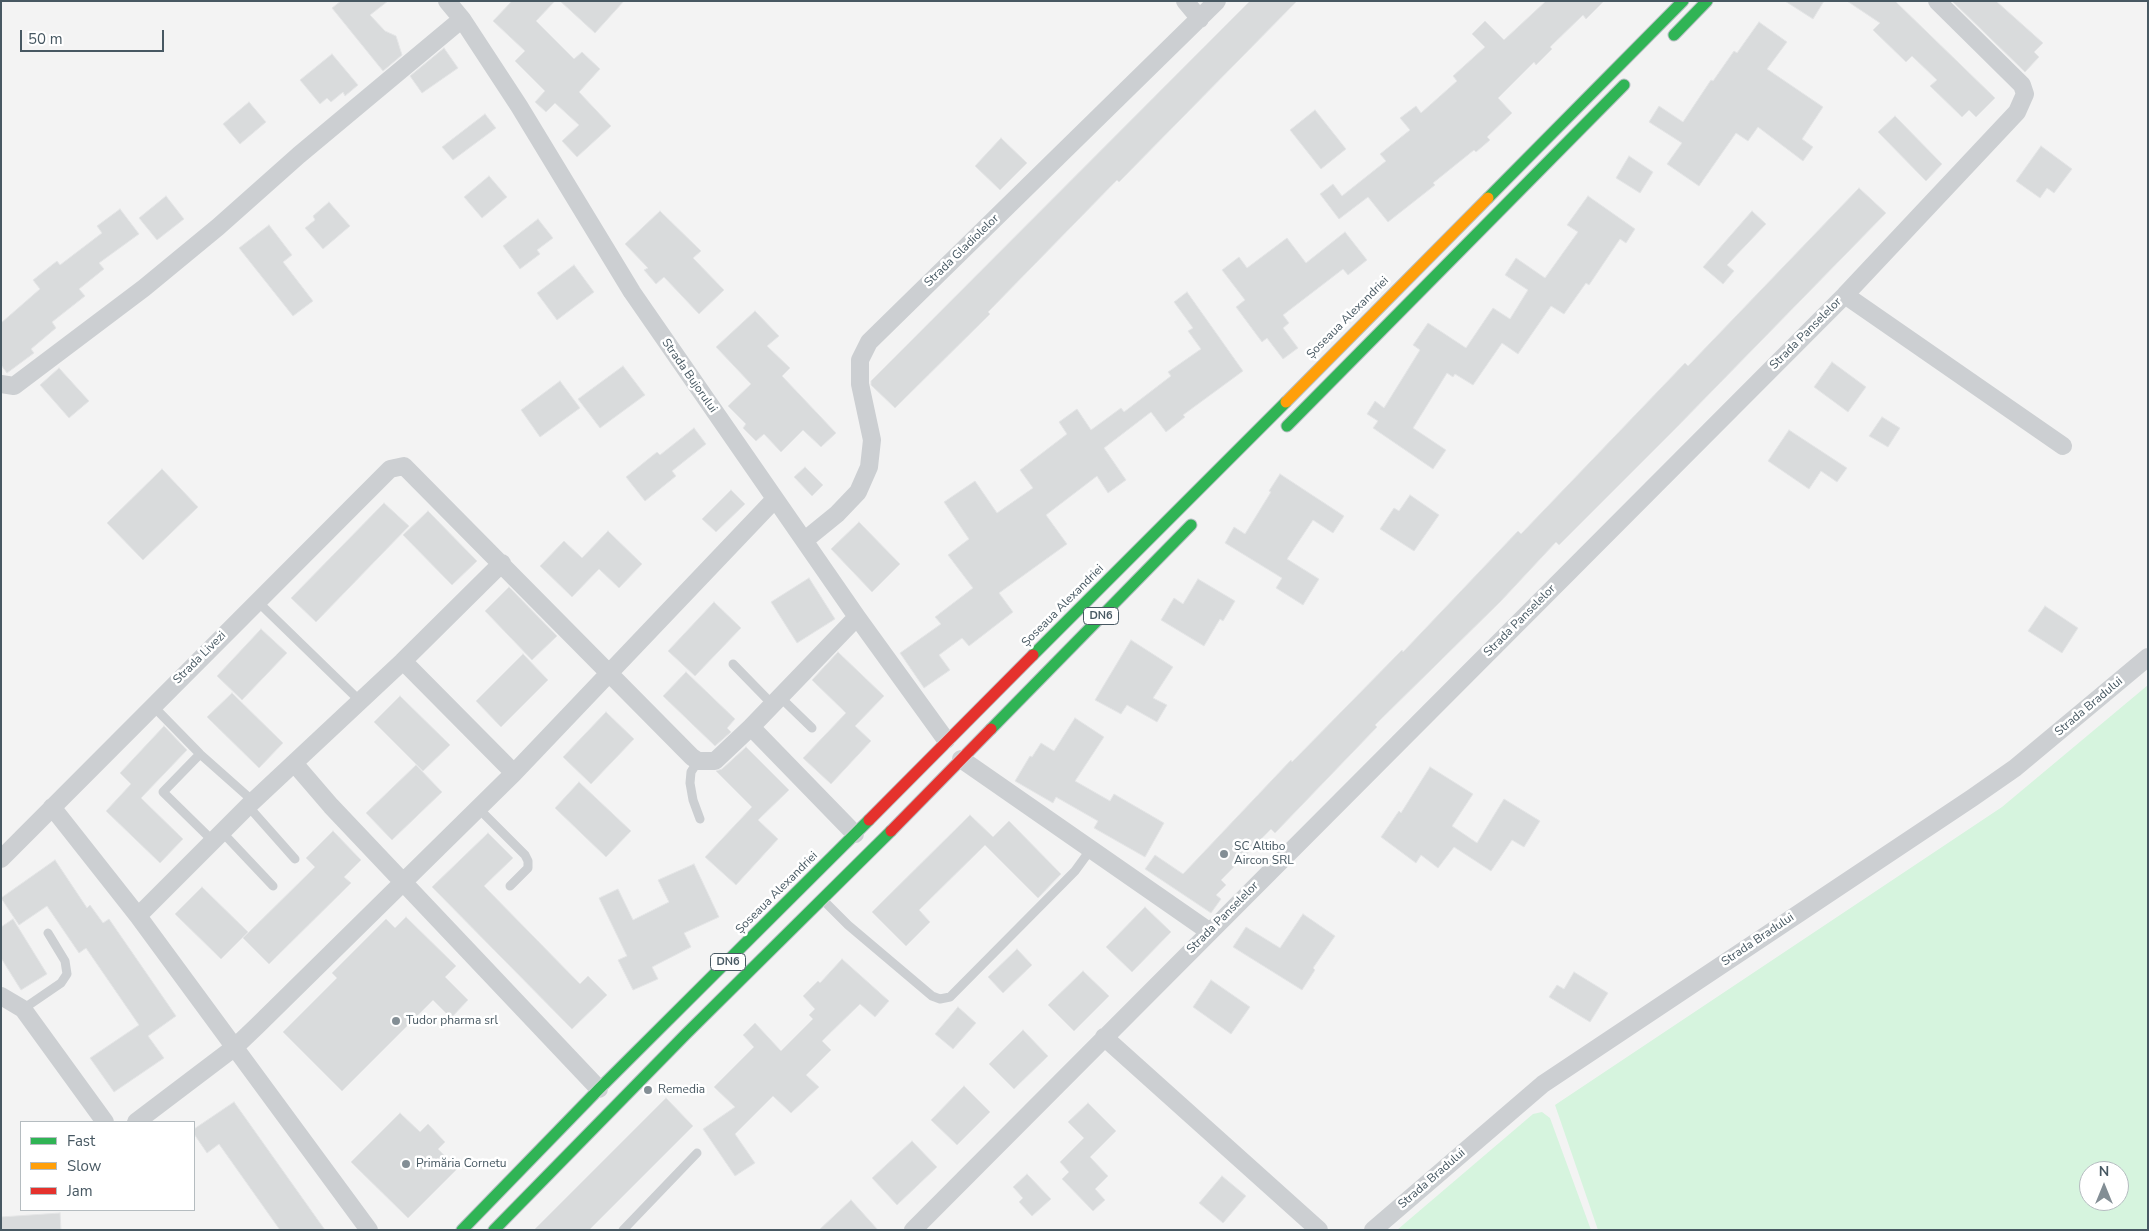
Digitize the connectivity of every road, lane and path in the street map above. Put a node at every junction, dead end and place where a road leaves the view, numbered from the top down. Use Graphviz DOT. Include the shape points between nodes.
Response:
graph roads {
  1 [pos="447,1"];
  2 [pos="1185,1"];
  3 [pos="1218,1"];
  4 [pos="1683,1"];
  5 [pos="1707,1"];
  6 [pos="1937,1"];
  7 [pos="462,19"];
  8 [pos="1200,19"];
  9 [pos="1666,43"];
  10 [pos="1631,78"];
  11 [pos="1845,296"];
  12 [pos="1,384"];
  13 [pos="1280,433"];
  14 [pos="2063,446"];
  15 [pos="775,499"];
  16 [pos="1196,519"];
  17 [pos="805,540"];
  18 [pos="502,563"];
  19 [pos="258,601"];
  20 [pos="857,617"];
  21 [pos="2148,657"];
  22 [pos="403,660"];
  23 [pos="733,664"];
  24 [pos="608,674"];
  25 [pos="360,701"];
  26 [pos="777,702"];
  27 [pos="153,706"];
  28 [pos="751,727"];
  29 [pos="812,728"];
  30 [pos="946,740"];
  31 [pos="200,754"];
  32 [pos="961,759"];
  33 [pos="698,761"];
  34 [pos="294,763"];
  35 [pos="514,773"];
  36 [pos="250,804"];
  37 [pos="52,807"];
  38 [pos="478,808"];
  39 [pos="700,819"];
  40 [pos="856,834"];
  41 [pos="217,836"];
  42 [pos="1091,849"];
  43 [pos="1,859"];
  44 [pos="295,859"];
  45 [pos="402,881"];
  46 [pos="273,886"];
  47 [pos="510,886"];
  48 [pos="823,900"];
  49 [pos="138,916"];
  50 [pos="1210,932"];
  51 [pos="48,933"];
  52 [pos="1,996"];
  53 [pos="23,1009"];
  54 [pos="1104,1037"];
  55 [pos="234,1047"];
  56 [pos="598,1089"];
  57 [pos="104,1121"];
  58 [pos="137,1121"];
  59 [pos="697,1153"];
  60 [pos="369,1230"];
  61 [pos="462,1230"];
  62 [pos="494,1230"];
  63 [pos="623,1230"];
  64 [pos="913,1230"];
  65 [pos="1319,1230"];
  66 [pos="1374,1230"];
  1 -- 7 [label="street, Strada Bujorului"];
  2 -- 8 [label="street"];
  3 -- 8 [label="street, Strada Gladiolelor"];
  4 -- 30 [label="highway, Șoseaua Alexandriei / DN6" via="1078,612"];
  5 -- 9 [label="highway"];
  6 -- 11 [label="street, Strada Panselelor" via="2022,85 2025,94 2022,104"];
  7 -- 12 [label="street" via="144,288 14,386"];
  7 -- 15 [label="street, Strada Bujorului" via="520,106 632,292"];
  8 -- 17 [label="street, Strada Gladiolelor" via="868,342 860,360 860,384 872,440 869,467 858,492"];
  10 -- 13 [label="highway"];
  11 -- 14 [label="street"];
  11 -- 50 [label="street, Strada Panselelor"];
  15 -- 17 [label="street, Strada Bujorului"];
  15 -- 24 [label="street"];
  16 -- 32 [label="highway, DN6"];
  17 -- 20 [label="street, Strada Bujorului"];
  18 -- 19 [label="street, Strada Livezi" via="404,466 390,469"];
  18 -- 22 [label="street"];
  18 -- 24 [label="street"];
  19 -- 25 [label="lane"];
  19 -- 27 [label="street, Strada Livezi"];
  20 -- 26 [label="street"];
  20 -- 30 [label="street, Strada Bujorului"];
  21 -- 66 [label="street, Strada Bradului" via="1986,788 1543,1084"];
  22 -- 25 [label="street"];
  22 -- 35 [label="street"];
  23 -- 26 [label="lane"];
  24 -- 33 [label="street"];
  24 -- 35 [label="street"];
  25 -- 34 [label="street"];
  26 -- 28 [label="street"];
  26 -- 29 [label="lane"];
  27 -- 31 [label="lane"];
  27 -- 37 [label="street, Strada Livezi"];
  28 -- 33 [label="street" via="715,761"];
  28 -- 40 [label="street"];
  30 -- 40 [label="highway, Șoseaua Alexandriei / DN6"];
  31 -- 36 [label="lane"];
  31 -- 41 [label="lane" via="163,792"];
  32 -- 42 [label="street"];
  32 -- 48 [label="highway, DN6"];
  33 -- 39 [label="lane" via="691,772 690,783"];
  34 -- 36 [label="street"];
  34 -- 45 [label="street"];
  35 -- 38 [label="street"];
  36 -- 41 [label="street"];
  36 -- 44 [label="lane"];
  37 -- 43 [label="street, Strada Livezi"];
  37 -- 49 [label="street"];
  38 -- 45 [label="street"];
  38 -- 47 [label="lane" via="528,861 528,868"];
  40 -- 56 [label="highway, Șoseaua Alexandriei / DN6"];
  41 -- 46 [label="lane"];
  41 -- 49 [label="street"];
  42 -- 48 [label="lane" via="1075,871 950,997 940,999 932,996 848,925"];
  42 -- 50 [label="street"];
  45 -- 55 [label="street"];
  45 -- 56 [label="street"];
  48 -- 62 [label="highway, DN6"];
  49 -- 55 [label="street"];
  50 -- 54 [label="street, Strada Panselelor"];
  51 -- 53 [label="lane" via="65,961 66,974 61,983"];
  52 -- 53 [label="street"];
  53 -- 57 [label="street"];
  54 -- 64 [label="street, Strada Panselelor"];
  54 -- 65 [label="street"];
  55 -- 58 [label="street"];
  55 -- 60 [label="street"];
  56 -- 61 [label="highway, Șoseaua Alexandriei / DN6"];
  59 -- 63 [label="lane"];
}
